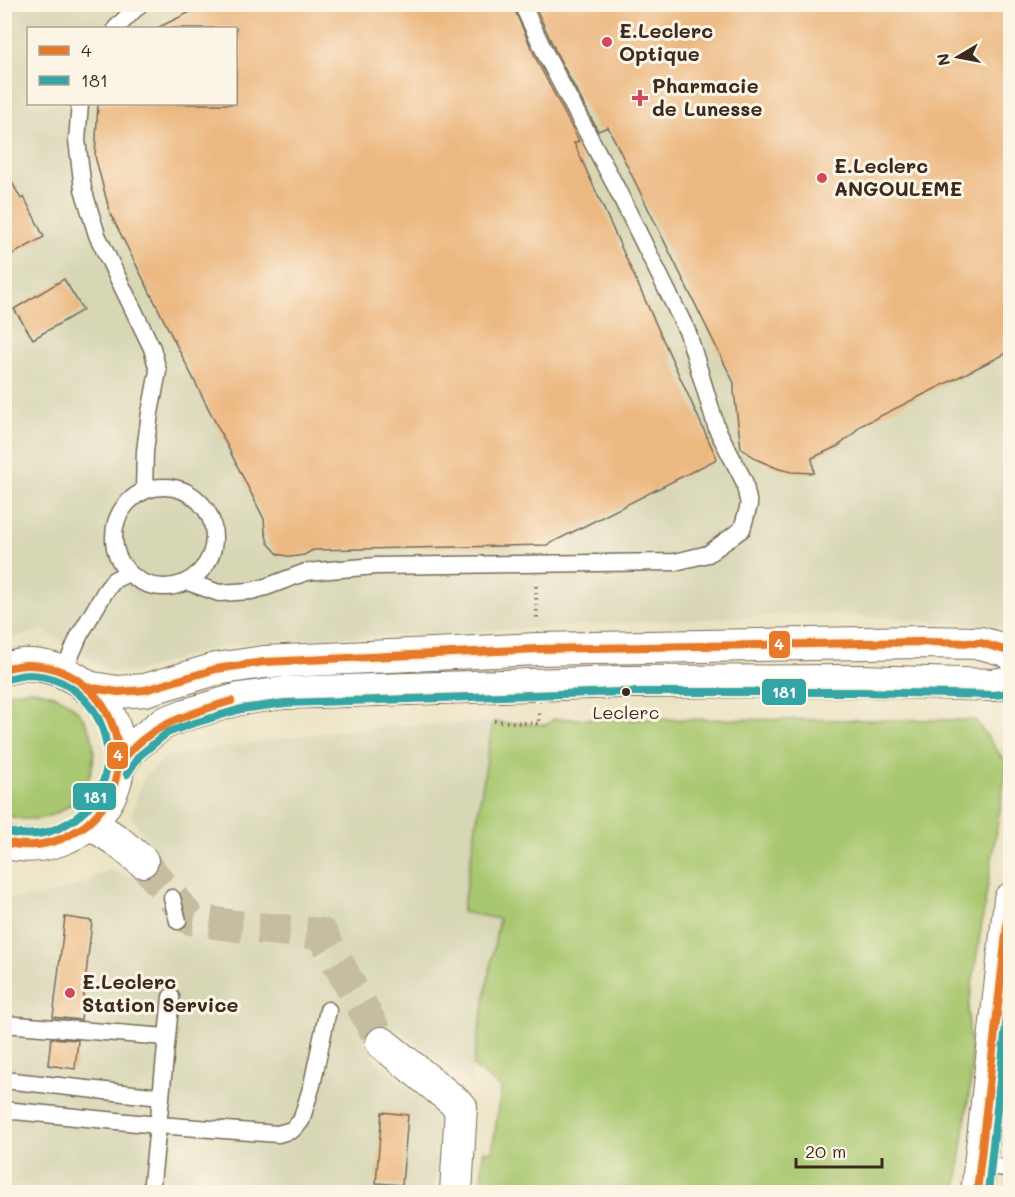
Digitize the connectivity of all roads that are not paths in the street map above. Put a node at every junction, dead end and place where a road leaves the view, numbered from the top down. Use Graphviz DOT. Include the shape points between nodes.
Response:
graph roads {
  1 [pos="140,4"];
  2 [pos="522,4"];
  3 [pos="117,27"];
  4 [pos="80,105"];
  5 [pos="144,490"];
  6 [pos="128,573"];
  7 [pos="188,582"];
  8 [pos="1011,653"];
  9 [pos="4,669"];
  10 [pos="75,680"];
  11 [pos="1011,682"];
  12 [pos="118,768"];
  13 [pos="89,822"];
  14 [pos="9,846"];
  15 [pos="142,861"];
  16 [pos="172,898"];
  17 [pos="1011,899"];
  18 [pos="178,921"];
  19 [pos="171,997"];
  20 [pos="328,1010"];
  21 [pos="4,1023"];
  22 [pos="166,1037"];
  23 [pos="382,1043"];
  24 [pos="4,1080"];
  25 [pos="161,1097"];
  26 [pos="4,1110"];
  27 [pos="158,1125"];
  28 [pos="1011,1168"];
  29 [pos="978,1178"];
  30 [pos="151,1192"];
  31 [pos="456,1192"];
  1 -- 3 [label="lane"];
  2 -- 7 [label="lane" via="688,333 717,429 744,481 749,506 742,529 708,554 675,562 376,566 306,572 251,591 219,593"];
  4 -- 5 [label="lane" via="77,140 83,189 97,235 152,348 158,371 145,451"];
  5 -- 6 [label="lane" via="130,499 114,527 118,559"];
  5 -- 7 [label="lane" via="160,486 177,488 193,495 205,507 212,523 213,548 202,571"];
  6 -- 7 [label="lane" via="156,587"];
  6 -- 10 [label="lane" via="114,580 79,636"];
  8 -- 10 [label="street" via="981,643 921,642 538,649 264,662 216,669 145,690 118,692"];
  9 -- 10 [label="street" via="24,665 53,668"];
  10 -- 12 [label="street" via="100,700 114,725 120,755"];
  11 -- 12 [label="street" via="621,682 284,693 239,699 162,724 131,749"];
  12 -- 13 [label="street" via="115,786 100,813"];
  13 -- 14 [label="street" via="77,833 48,845"];
  13 -- 15 [label="street"];
  16 -- 18 [label="lane"];
  17 -- 29 [label="street"];
  19 -- 22 [label="lane"];
  20 -- 27 [label="lane" via="312,1085 301,1121 292,1130 278,1134"];
  21 -- 22 [label="lane"];
  22 -- 25 [label="lane"];
  23 -- 31 [label="street" via="461,1107"];
  24 -- 25 [label="lane"];
  25 -- 27 [label="lane"];
  26 -- 27 [label="lane"];
  27 -- 30 [label="lane"];
  28 -- 29 [label="lane"];
}
